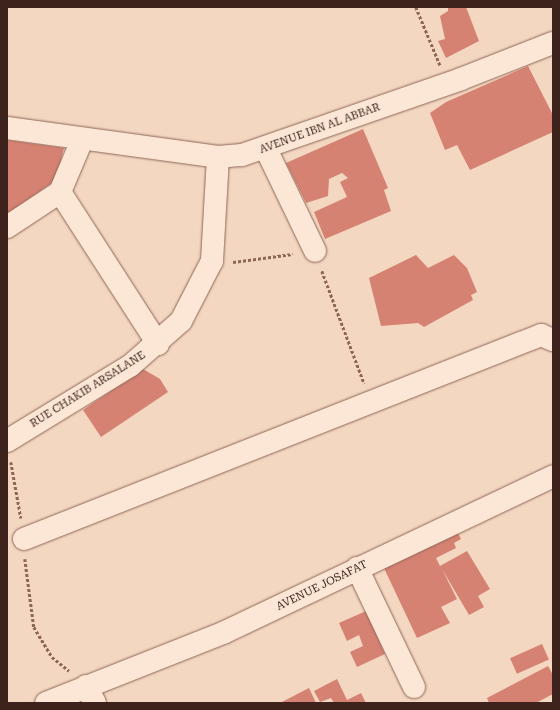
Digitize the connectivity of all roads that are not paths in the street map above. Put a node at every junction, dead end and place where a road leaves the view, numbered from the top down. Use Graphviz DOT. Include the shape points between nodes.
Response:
graph roads {
  1 [pos="553,43"];
  2 [pos="7,128"];
  3 [pos="82,140"];
  4 [pos="266,149"];
  5 [pos="218,157"];
  6 [pos="60,192"];
  7 [pos="7,227"];
  8 [pos="314,251"];
  9 [pos="553,340"];
  10 [pos="158,344"];
  11 [pos="7,441"];
  12 [pos="553,476"];
  13 [pos="24,539"];
  14 [pos="358,568"];
  15 [pos="414,687"];
  16 [pos="91,694"];
  17 [pos="46,703"];
  1 -- 4 [label="street, AVENUE IBN AL ABBAR"];
  2 -- 3 [label="street, AVENUE IBN AL ABBAR"];
  3 -- 5 [label="street, AVENUE IBN AL ABBAR"];
  3 -- 6 [label="street"];
  4 -- 5 [label="street, AVENUE IBN AL ABBAR"];
  4 -- 8 [label="street"];
  5 -- 10 [label="street, RUE CHAKIB ARSALANE" via="214,256 192,304"];
  6 -- 7 [label="street"];
  6 -- 10 [label="street"];
  9 -- 13 [label="street" via="541,335 372,404"];
  10 -- 11 [label="street, RUE CHAKIB ARSALANE" via="130,366"];
  12 -- 14 [label="street, AVENUE JOSAFAT"];
  14 -- 15 [label="street"];
  14 -- 16 [label="street, AVENUE JOSAFAT"];
  16 -- 17 [label="street, AVENUE JOSAFAT"];
}
